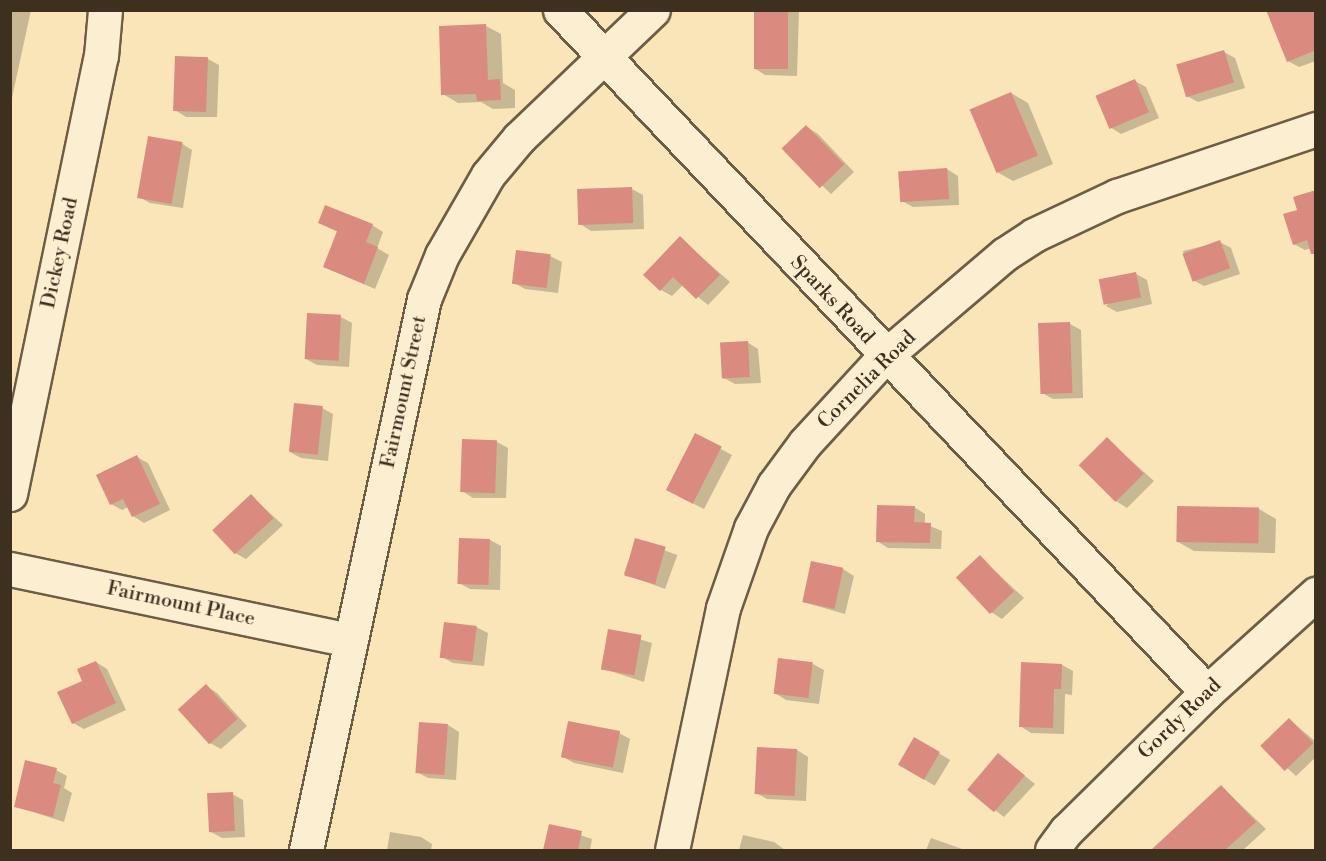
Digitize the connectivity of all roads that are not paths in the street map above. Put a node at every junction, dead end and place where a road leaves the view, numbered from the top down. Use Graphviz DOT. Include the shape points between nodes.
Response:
graph roads {
  1 [pos="105,10"];
  2 [pos="560,10"];
  3 [pos="653,10"];
  4 [pos="603,56"];
  5 [pos="1316,129"];
  6 [pos="885,356"];
  7 [pos="10,495"];
  8 [pos="10,569"];
  9 [pos="1316,594"];
  10 [pos="351,639"];
  11 [pos="1207,692"];
  12 [pos="306,850"];
  13 [pos="672,850"];
  14 [pos="1052,850"];
  1 -- 7 [label="street, Dickey Road" via="101,56"];
  2 -- 4 [label="street, Sparks Road"];
  3 -- 4 [label="street, Fairmount Street"];
  4 -- 6 [label="street, Sparks Road"];
  4 -- 10 [label="street, Fairmount Street" via="519,138 488,175 442,255 424,299"];
  5 -- 6 [label="street, Cornelia Road" via="1117,196 1057,223 1005,254"];
  6 -- 11 [label="street, Sparks Road"];
  6 -- 13 [label="street, Cornelia Road" via="805,443 774,485 752,528 723,608"];
  8 -- 10 [label="street, Fairmount Place"];
  9 -- 11 [label="street, Gordy Road"];
  10 -- 12 [label="street, Fairmount Street"];
  11 -- 14 [label="street, Gordy Road" via="1066,831"];
}
